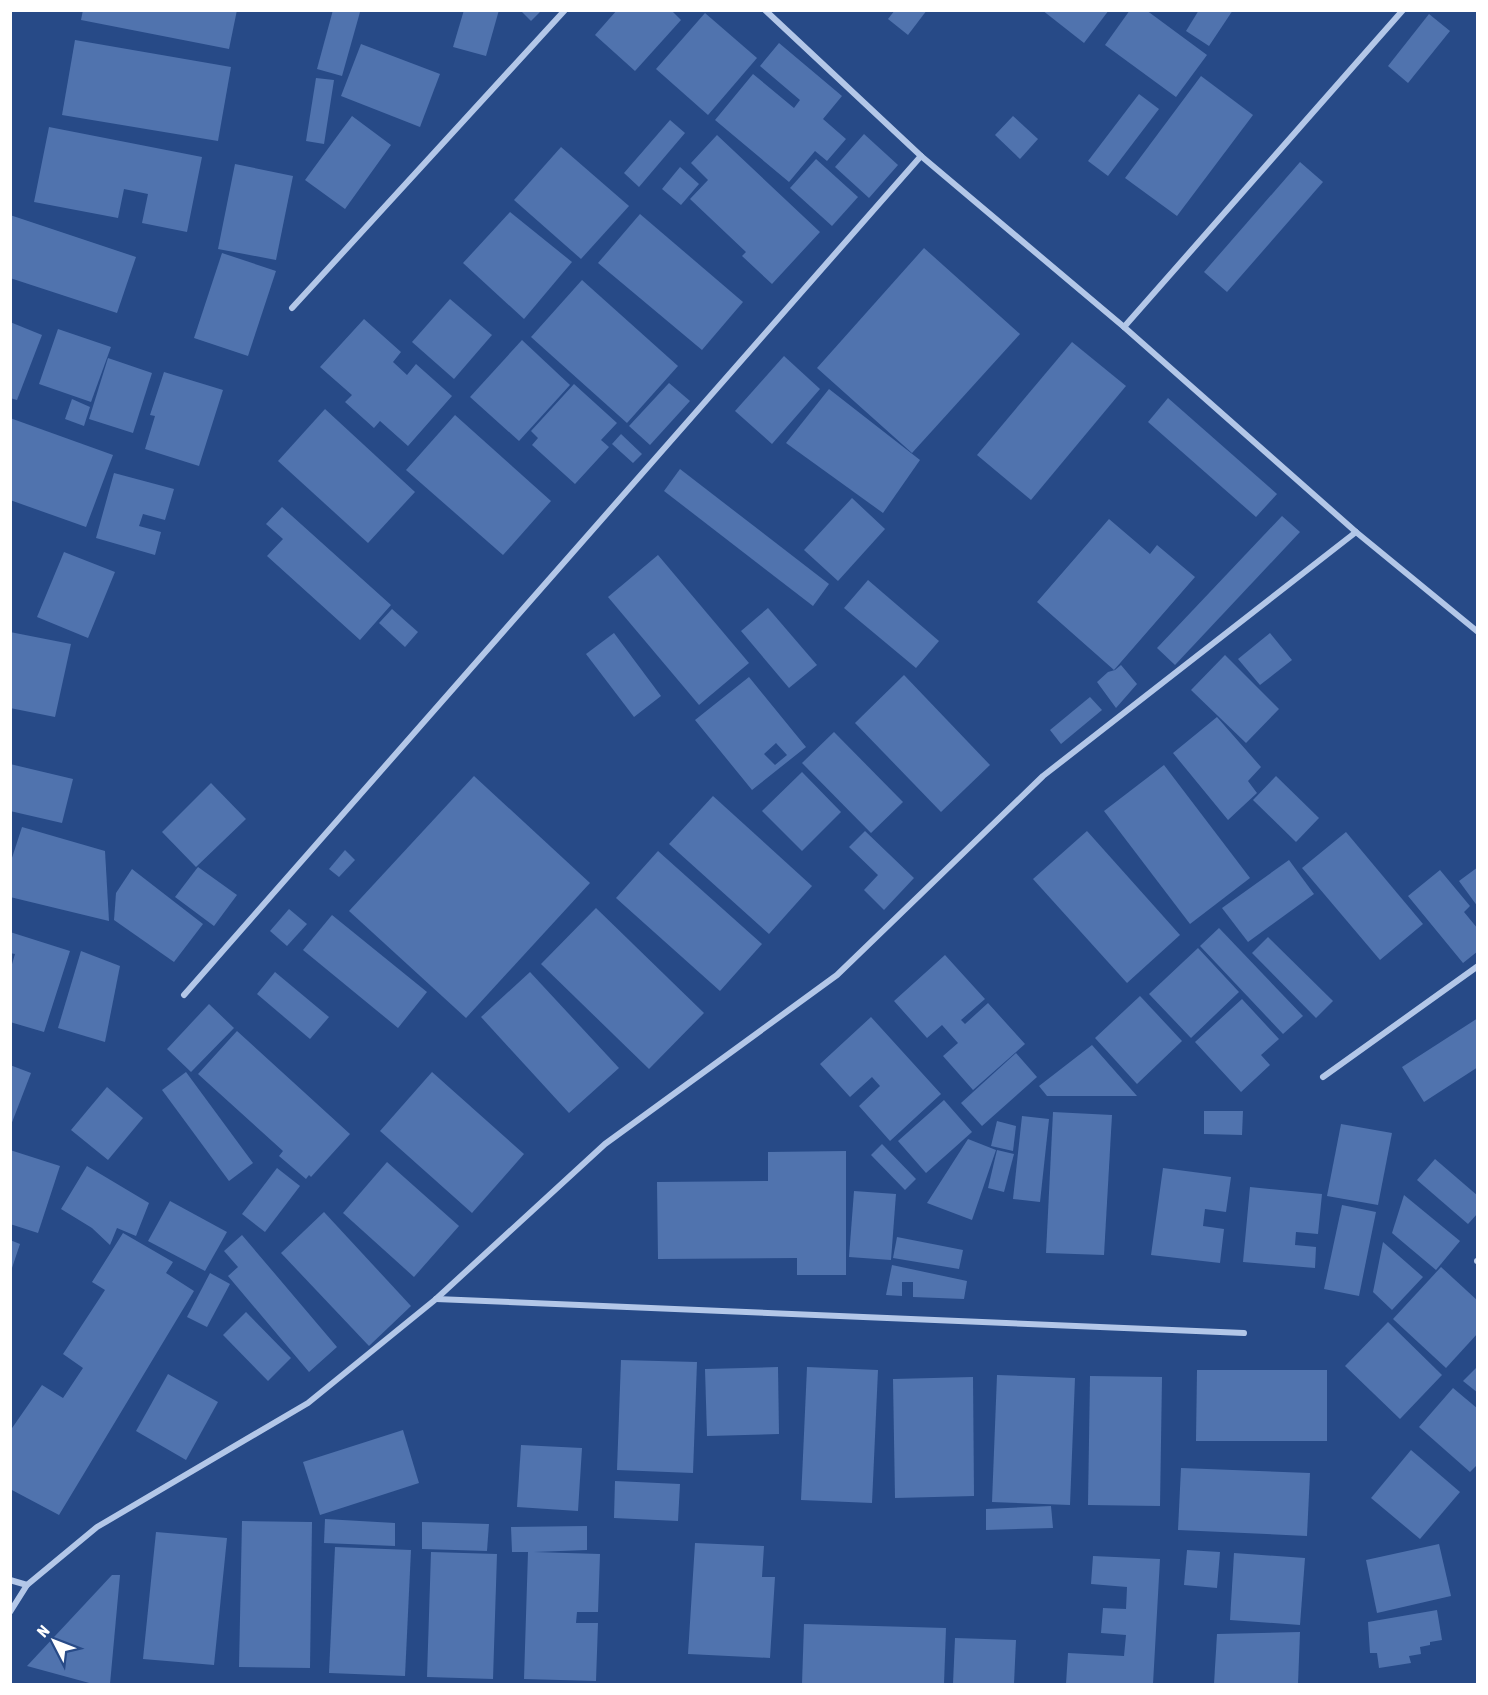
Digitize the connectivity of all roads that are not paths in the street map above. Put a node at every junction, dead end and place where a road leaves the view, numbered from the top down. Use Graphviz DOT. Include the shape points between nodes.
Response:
graph roads {
  1 [pos="565,10"];
  2 [pos="765,10"];
  3 [pos="1403,10"];
  4 [pos="921,156"];
  5 [pos="292,308"];
  6 [pos="1124,327"];
  7 [pos="1356,532"];
  8 [pos="1478,632"];
  9 [pos="1478,966"];
  10 [pos="184,994"];
  11 [pos="1323,1077"];
  12 [pos="436,1299"];
  13 [pos="1244,1333"];
  14 [pos="10,1580"];
  15 [pos="27,1585"];
  16 [pos="10,1612"];
  1 -- 5 [label="street"];
  2 -- 4 [label="street"];
  3 -- 6 [label="street"];
  4 -- 6 [label="street"];
  4 -- 10 [label="street"];
  6 -- 7 [label="street"];
  7 -- 8 [label="street"];
  7 -- 12 [label="street" via="1043,776 837,975 605,1144"];
  9 -- 11 [label="street"];
  12 -- 13 [label="street"];
  12 -- 15 [label="street" via="308,1403 98,1527"];
  14 -- 15 [label="street"];
  15 -- 16 [label="street"];
}
